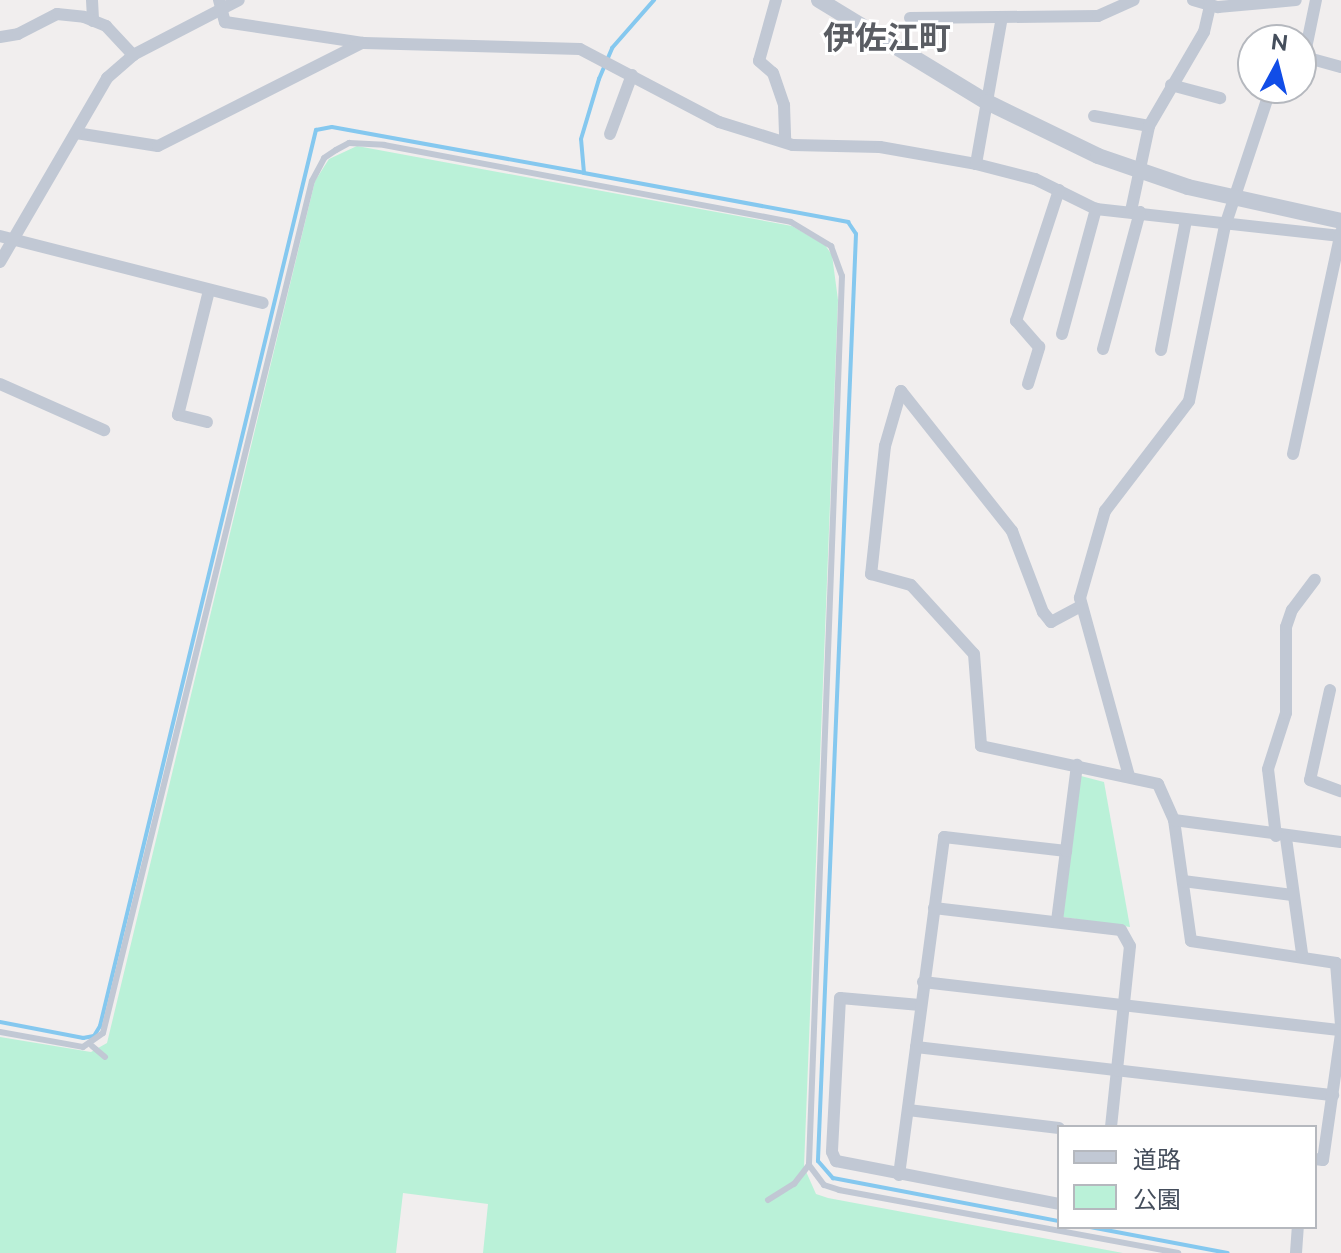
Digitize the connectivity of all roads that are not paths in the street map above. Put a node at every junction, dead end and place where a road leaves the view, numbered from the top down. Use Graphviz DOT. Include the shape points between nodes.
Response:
graph roads {
  1 [pos="92,0"];
  2 [pos="239,0"];
  3 [pos="776,0"];
  4 [pos="819,0"];
  5 [pos="1134,0"];
  6 [pos="1193,0"];
  7 [pos="1296,0"];
  8 [pos="1316,0"];
  9 [pos="1210,5"];
  10 [pos="219,6"];
  11 [pos="1002,17"];
  12 [pos="910,18"];
  13 [pos="93,21"];
  14 [pos="1310,24"];
  15 [pos="0,37"];
  16 [pos="364,43"];
  17 [pos="133,55"];
  18 [pos="1317,59"];
  19 [pos="1341,67"];
  20 [pos="632,75"];
  21 [pos="1171,85"];
  22 [pos="1220,98"];
  23 [pos="987,102"];
  24 [pos="1266,104"];
  25 [pos="1094,116"];
  26 [pos="1149,126"];
  27 [pos="76,133"];
  28 [pos="610,134"];
  29 [pos="785,142"];
  30 [pos="976,164"];
  31 [pos="1139,171"];
  32 [pos="1059,190"];
  33 [pos="1235,198"];
  34 [pos="1096,209"];
  35 [pos="1135,211"];
  36 [pos="1186,220"];
  37 [pos="1225,226"];
  38 [pos="1340,230"];
  39 [pos="6,238"];
  40 [pos="0,262"];
  41 [pos="209,291"];
  42 [pos="263,303"];
  43 [pos="1062,334"];
  44 [pos="1103,349"];
  45 [pos="1161,350"];
  46 [pos="0,384"];
  47 [pos="1028,384"];
  48 [pos="207,422"];
  49 [pos="104,430"];
  50 [pos="1293,454"];
  51 [pos="1315,580"];
  52 [pos="1081,606"];
  53 [pos="1330,690"];
  54 [pos="1077,765"];
  55 [pos="1129,776"];
  56 [pos="1341,791"];
  57 [pos="1174,820"];
  58 [pos="1281,837"];
  59 [pos="1341,842"];
  60 [pos="1066,851"];
  61 [pos="1183,881"];
  62 [pos="1292,895"];
  63 [pos="934,908"];
  64 [pos="1057,921"];
  65 [pos="1302,954"];
  66 [pos="923,982"];
  67 [pos="920,1005"];
  68 [pos="1124,1006"];
  69 [pos="1341,1030"];
  70 [pos="0,1032"];
  71 [pos="92,1046"];
  72 [pos="916,1047"];
  73 [pos="105,1057"];
  74 [pos="1117,1072"];
  75 [pos="1333,1095"];
  76 [pos="908,1110"];
  77 [pos="1111,1125"];
  78 [pos="1057,1128"];
  79 [pos="1317,1159"];
  80 [pos="809,1165"];
  81 [pos="899,1175"];
  82 [pos="768,1200"];
  83 [pos="1057,1204"];
  84 [pos="1298,1229"];
  85 [pos="1178,1253"];
  86 [pos="1296,1253"];
  1 -- 13 [label="street"];
  2 -- 10 [label="street"];
  3 -- 29 [label="street" via="759,61 773,73 784,105"];
  4 -- 23 [label="street"];
  5 -- 11 [label="street" via="1098,16"];
  6 -- 9 [label="street"];
  7 -- 9 [label="street"];
  8 -- 14 [label="street"];
  9 -- 21 [label="street" via="1204,32"];
  10 -- 16 [label="street" via="225,22"];
  10 -- 17 [label="street"];
  11 -- 12 [label="street"];
  11 -- 23 [label="street"];
  13 -- 15 [label="street" via="57,14"];
  13 -- 17 [label="street" via="106,26"];
  16 -- 20 [label="street" via="580,49"];
  16 -- 27 [label="street" via="158,146"];
  17 -- 27 [label="street" via="107,78"];
  18 -- 19 [label="street"];
  20 -- 28 [label="street"];
  20 -- 29 [label="street" via="719,122"];
  21 -- 22 [label="street"];
  21 -- 26 [label="street"];
  23 -- 30 [label="street"];
  23 -- 31 [label="street"];
  24 -- 33 [label="street"];
  25 -- 26 [label="street"];
  26 -- 31 [label="street"];
  27 -- 39 [label="street"];
  29 -- 30 [label="street" via="880,147"];
  30 -- 32 [label="street"];
  31 -- 33 [label="street"];
  31 -- 35 [label="street"];
  32 -- 34 [label="street"];
  32 -- 47 [label="street" via="1016,321 1039,347"];
  33 -- 37 [label="street"];
  33 -- 38 [label="street"];
  34 -- 35 [label="street"];
  34 -- 43 [label="street"];
  35 -- 36 [label="street"];
  35 -- 44 [label="street"];
  36 -- 37 [label="street"];
  36 -- 45 [label="street"];
  37 -- 38 [label="street"];
  37 -- 52 [label="street" via="1189,401 1105,511"];
  38 -- 50 [label="street"];
  39 -- 40 [label="street"];
  39 -- 41 [label="street"];
  41 -- 42 [label="street"];
  41 -- 48 [label="street" via="178,415"];
  46 -- 49 [label="street"];
  51 -- 58 [label="street" via="1286,627 1286,713 1268,769"];
  52 -- 54 [label="street" via="1051,622 1012,531 901,391 885,446 871,574 911,585 974,654 981,746"];
  52 -- 55 [label="street"];
  53 -- 56 [label="street" via="1310,780"];
  54 -- 55 [label="street"];
  54 -- 60 [label="street"];
  55 -- 57 [label="street" via="1158,784"];
  57 -- 58 [label="street"];
  57 -- 61 [label="street"];
  58 -- 59 [label="street"];
  58 -- 62 [label="street"];
  60 -- 63 [label="street" via="944,837"];
  60 -- 64 [label="street"];
  61 -- 62 [label="street"];
  61 -- 65 [label="street" via="1191,941"];
  62 -- 65 [label="street"];
  63 -- 64 [label="street"];
  63 -- 66 [label="street"];
  64 -- 68 [label="street" via="1121,930 1130,946"];
  65 -- 69 [label="street" via="1336,963"];
  66 -- 67 [label="street"];
  66 -- 68 [label="street"];
  67 -- 72 [label="street"];
  67 -- 81 [label="street" via="840,998 832,1152 845,1166"];
  68 -- 69 [label="street"];
  68 -- 74 [label="street"];
  69 -- 75 [label="street"];
  70 -- 71 [label="lane"];
  71 -- 73 [label="lane"];
  71 -- 80 [label="lane" via="101,1039 107,1020 312,181 324,158 349,143 366,142 791,222 819,235 837,258 841,289"];
  72 -- 74 [label="street"];
  72 -- 76 [label="street"];
  74 -- 75 [label="street"];
  74 -- 77 [label="street"];
  75 -- 79 [label="street" via="1323,1160"];
  76 -- 78 [label="street"];
  76 -- 81 [label="street"];
  80 -- 82 [label="lane" via="794,1184"];
  80 -- 85 [label="lane" via="824,1185 839,1190"];
  81 -- 83 [label="street"];
  84 -- 86 [label="street"];
}
